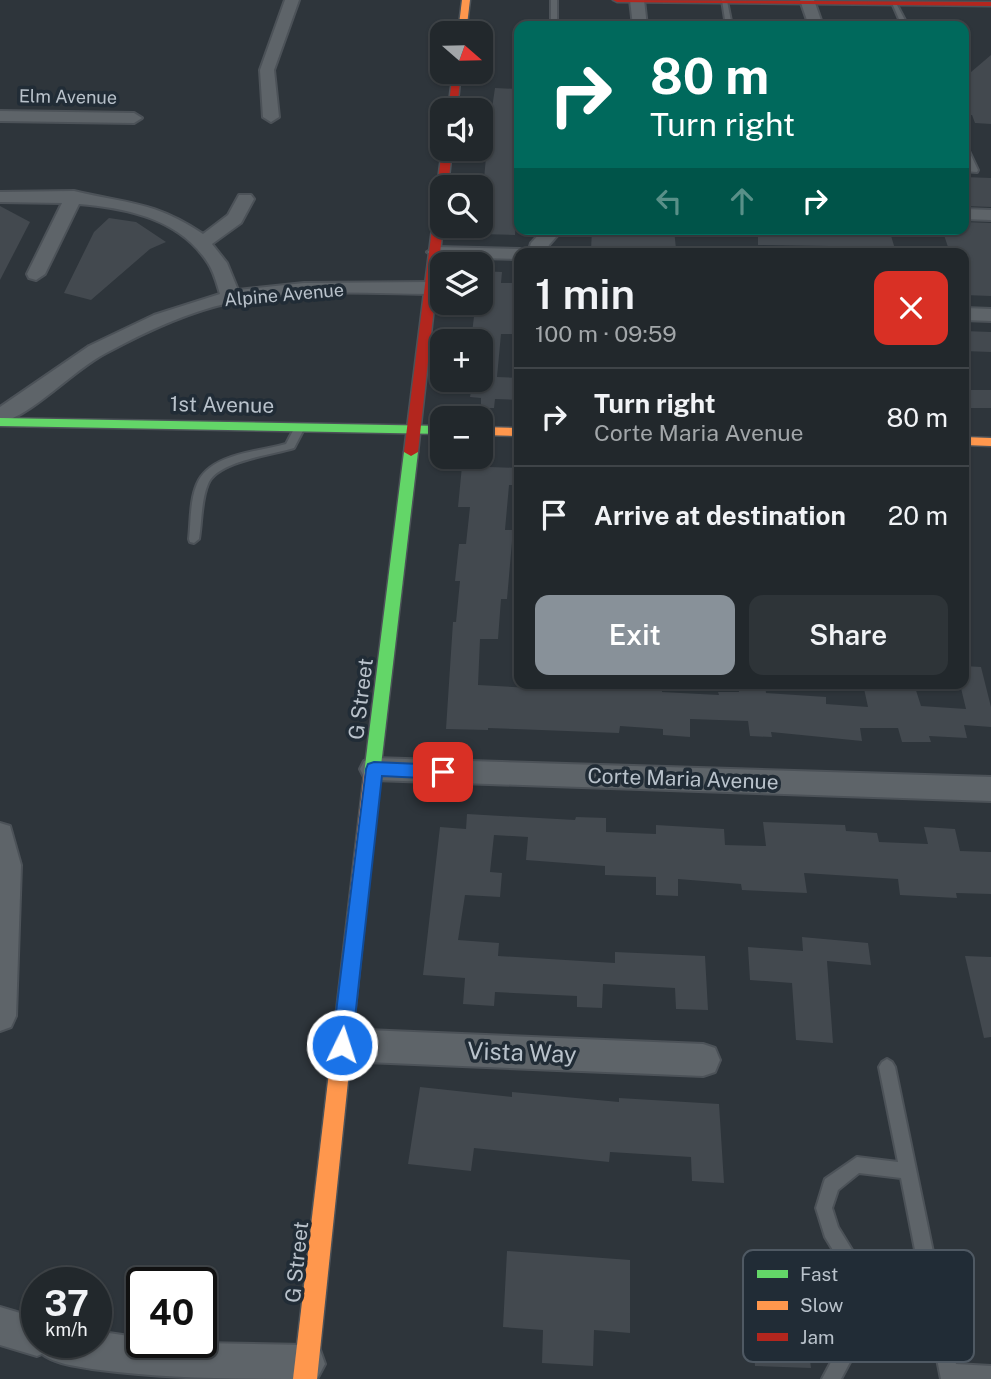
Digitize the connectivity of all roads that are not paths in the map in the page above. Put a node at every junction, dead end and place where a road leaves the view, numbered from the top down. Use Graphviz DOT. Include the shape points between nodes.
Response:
graph roads {
  1 [pos="292,0"];
  2 [pos="466,0"];
  3 [pos="554,0"];
  4 [pos="617,0"];
  5 [pos="637,0"];
  6 [pos="724,1"];
  7 [pos="807,1"];
  8 [pos="894,4"];
  9 [pos="991,4"];
  10 [pos="463,21"];
  11 [pos="554,21"];
  12 [pos="639,21"];
  13 [pos="728,21"];
  14 [pos="814,21"];
  15 [pos="902,21"];
  16 [pos="0,116"];
  17 [pos="271,117"];
  18 [pos="134,118"];
  19 [pos="446,161"];
  20 [pos="74,196"];
  21 [pos="0,197"];
  22 [pos="246,199"];
  23 [pos="969,214"];
  24 [pos="991,215"];
  25 [pos="203,242"];
  26 [pos="436,252"];
  27 [pos="493,253"];
  28 [pos="514,254"];
  29 [pos="36,274"];
  30 [pos="430,288"];
  31 [pos="430,296"];
  32 [pos="231,297"];
  33 [pos="969,314"];
  34 [pos="991,315"];
  35 [pos="0,416"];
  36 [pos="0,422"];
  37 [pos="300,428"];
  38 [pos="413,430"];
  39 [pos="430,430"];
  40 [pos="493,431"];
  41 [pos="514,432"];
  42 [pos="969,441"];
  43 [pos="991,442"];
  44 [pos="194,538"];
  45 [pos="374,769"];
  46 [pos="991,789"];
  47 [pos="0,835"];
  48 [pos="0,1016"];
  49 [pos="342,1045"];
  50 [pos="703,1060"];
  51 [pos="887,1067"];
  52 [pos="908,1171"];
  53 [pos="842,1250"];
  54 [pos="924,1250"];
  55 [pos="0,1326"];
  56 [pos="21,1332"];
  57 [pos="112,1355"];
  58 [pos="840,1362"];
  59 [pos="306,1371"];
  60 [pos="991,1375"];
  61 [pos="949,1376"];
  62 [pos="831,1379"];
  1 -- 17 [label="street" via="267,71"];
  2 -- 10 [label="street"];
  3 -- 11 [label="lane"];
  4 -- 5 [label="street"];
  5 -- 6 [label="street"];
  5 -- 12 [label="street"];
  6 -- 7 [label="street"];
  6 -- 13 [label="lane"];
  7 -- 8 [label="street"];
  7 -- 14 [label="street"];
  8 -- 9 [label="street"];
  8 -- 15 [label="lane"];
  16 -- 18 [label="street, Elm Avenue"];
  19 -- 26 [label="street, G Street"];
  20 -- 21 [label="street"];
  20 -- 25 [label="street" via="110,201 177,222"];
  20 -- 29 [label="street"];
  22 -- 25 [label="street" via="231,223"];
  23 -- 24 [label="street"];
  25 -- 32 [label="street" via="218,259"];
  27 -- 28 [label="street"];
  30 -- 32 [label="street, Alpine Avenue" via="308,289"];
  31 -- 38 [label="street, G Street"];
  32 -- 35 [label="street, Alpine Avenue" via="173,315 114,341"];
  33 -- 34 [label="street"];
  36 -- 37 [label="street, 1st Avenue"];
  37 -- 38 [label="street, 1st Avenue"];
  37 -- 44 [label="lane" via="290,446 213,469 203,481"];
  38 -- 39 [label="street, 1st Avenue"];
  38 -- 45 [label="street, G Street"];
  40 -- 41 [label="street"];
  42 -- 43 [label="street"];
  45 -- 46 [label="street, Corte Maria Avenue"];
  45 -- 49 [label="street, G Street"];
  47 -- 48 [label="street" via="6,865"];
  49 -- 50 [label="street, Vista Way"];
  49 -- 59 [label="street, G Street"];
  51 -- 52 [label="lane"];
  52 -- 53 [label="lane" via="857,1165 831,1185 824,1208"];
  52 -- 54 [label="lane"];
  55 -- 56 [label="street"];
  57 -- 59 [label="street"];
  58 -- 62 [label="lane"];
  60 -- 61 [label="lane"];
}
